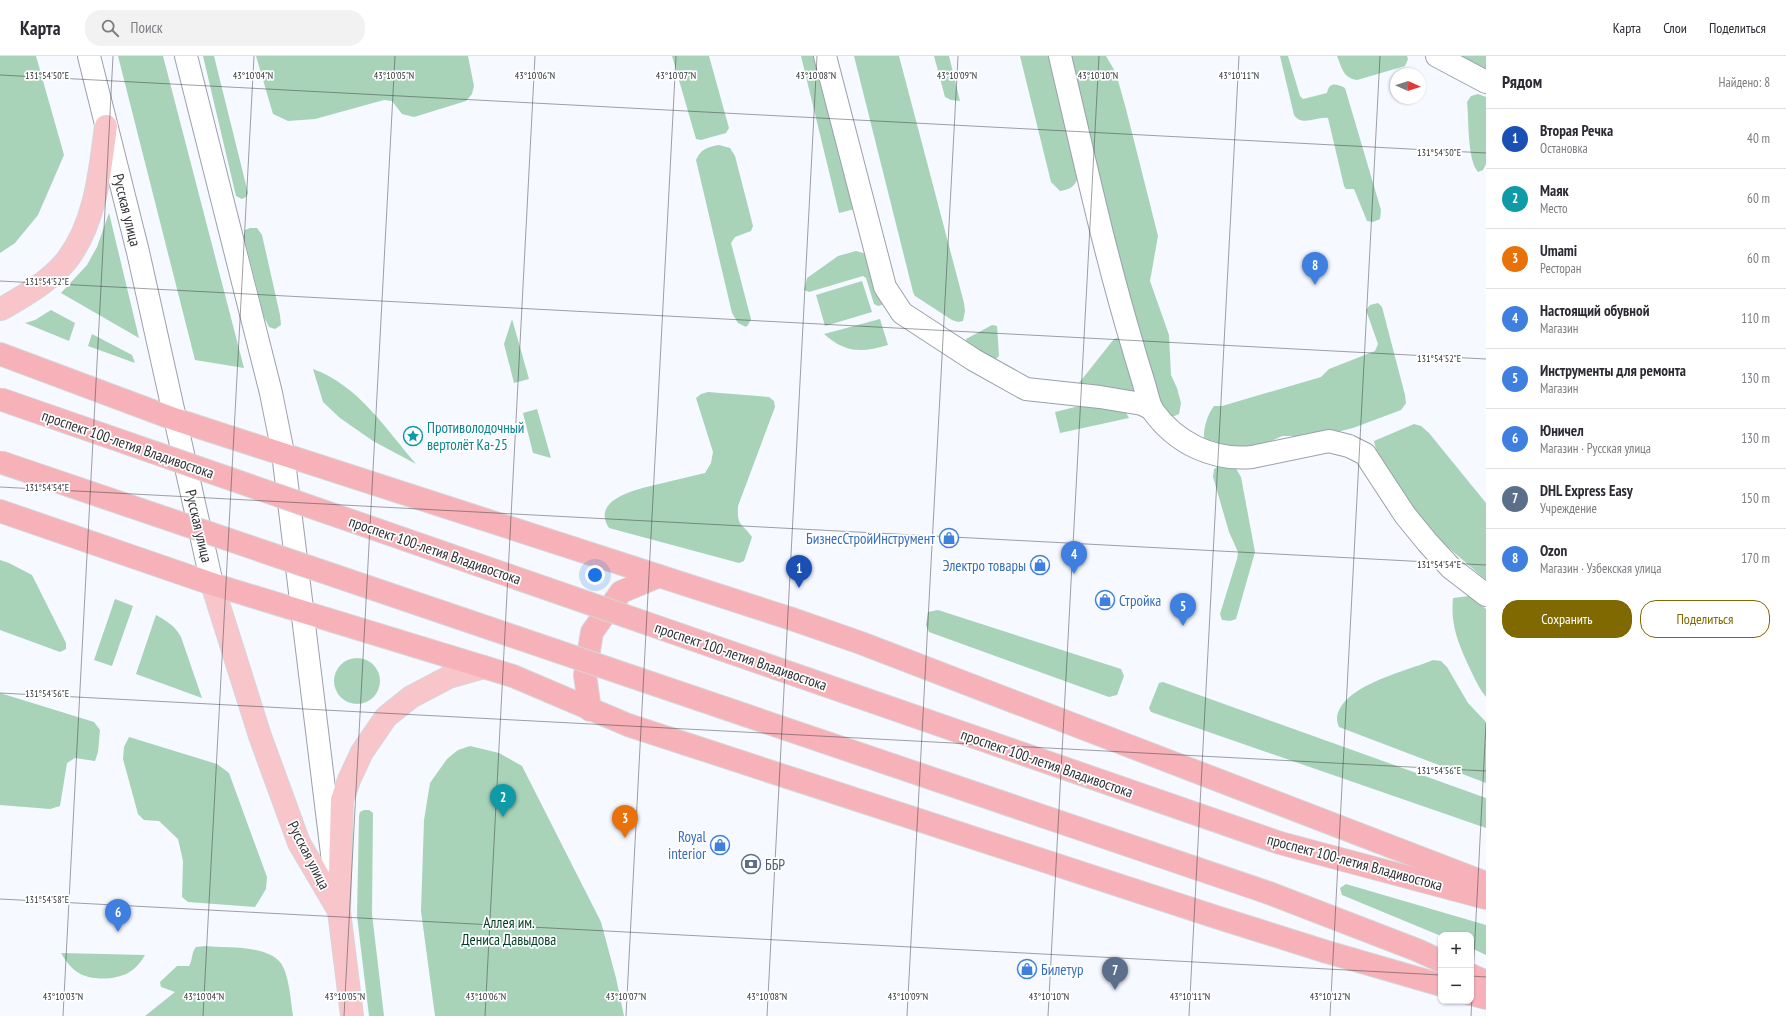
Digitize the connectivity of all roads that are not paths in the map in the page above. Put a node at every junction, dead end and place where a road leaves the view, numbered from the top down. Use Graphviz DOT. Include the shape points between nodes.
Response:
graph roads {
  1 [pos="89,56"];
  2 [pos="186,56"];
  3 [pos="825,56"];
  4 [pos="1060,56"];
  5 [pos="1437,56"];
  6 [pos="1486,82"];
  7 [pos="106,126"];
  8 [pos="0,309"];
  9 [pos="0,354"];
  10 [pos="0,399"];
  11 [pos="1152,409"];
  12 [pos="174,419"];
  13 [pos="283,453"];
  14 [pos="0,462"];
  15 [pos="0,511"];
  16 [pos="659,576"];
  17 [pos="212,584"];
  18 [pos="1486,595"];
  19 [pos="302,612"];
  20 [pos="484,667"];
  21 [pos="590,710"];
  22 [pos="1486,883"];
  23 [pos="1486,898"];
  24 [pos="339,911"];
  25 [pos="1438,960"];
  26 [pos="1474,976"];
  27 [pos="1486,982"];
  28 [pos="1438,984"];
  29 [pos="1474,995"];
  30 [pos="1486,998"];
  31 [pos="352,1016"];
  1 -- 7 [label="main road, Русская улица"];
  2 -- 13 [label="main road, Русская улица" via="271,393"];
  3 -- 11 [label="main road" via="870,234 886,287 902,313 974,360 1026,389 1108,398 1142,404"];
  4 -- 11 [label="main road" via="1123,313"];
  5 -- 6 [label="main road"];
  7 -- 8 [label="main road" via="97,192 76,245 67,260 37,288"];
  7 -- 12 [label="main road, Русская улица" via="138,252"];
  9 -- 12 [label="highway"];
  10 -- 23 [label="highway, проспект 100-летия Владивостока, bridge" via="1280,844"];
  11 -- 18 [label="main road" via="1166,426 1188,444 1200,450 1227,456 1241,458 1328,441 1349,446 1365,454 1400,508 1427,542 1451,568"];
  12 -- 13 [label="highway"];
  12 -- 17 [label="main road, Русская улица"];
  13 -- 16 [label="highway"];
  13 -- 19 [label="main road, Русская улица"];
  14 -- 25 [label="highway, bridge" via="1269,893"];
  15 -- 17 [label="highway"];
  16 -- 21 [label="highway" via="621,592 592,632 585,675"];
  16 -- 22 [label="highway" via="861,643"];
  17 -- 19 [label="highway"];
  17 -- 24 [label="main road, Русская улица" via="260,736 299,842"];
  19 -- 20 [label="highway"];
  19 -- 24 [label="main road, Русская улица"];
  20 -- 21 [label="highway" via="513,676"];
  20 -- 24 [label="main road" via="449,678 411,697 386,717 362,752 342,800"];
  21 -- 28 [label="highway" via="635,728 1208,914"];
  24 -- 31 [label="main road, Русская улица"];
  26 -- 27 [label="highway"];
  29 -- 30 [label="highway"];
}
